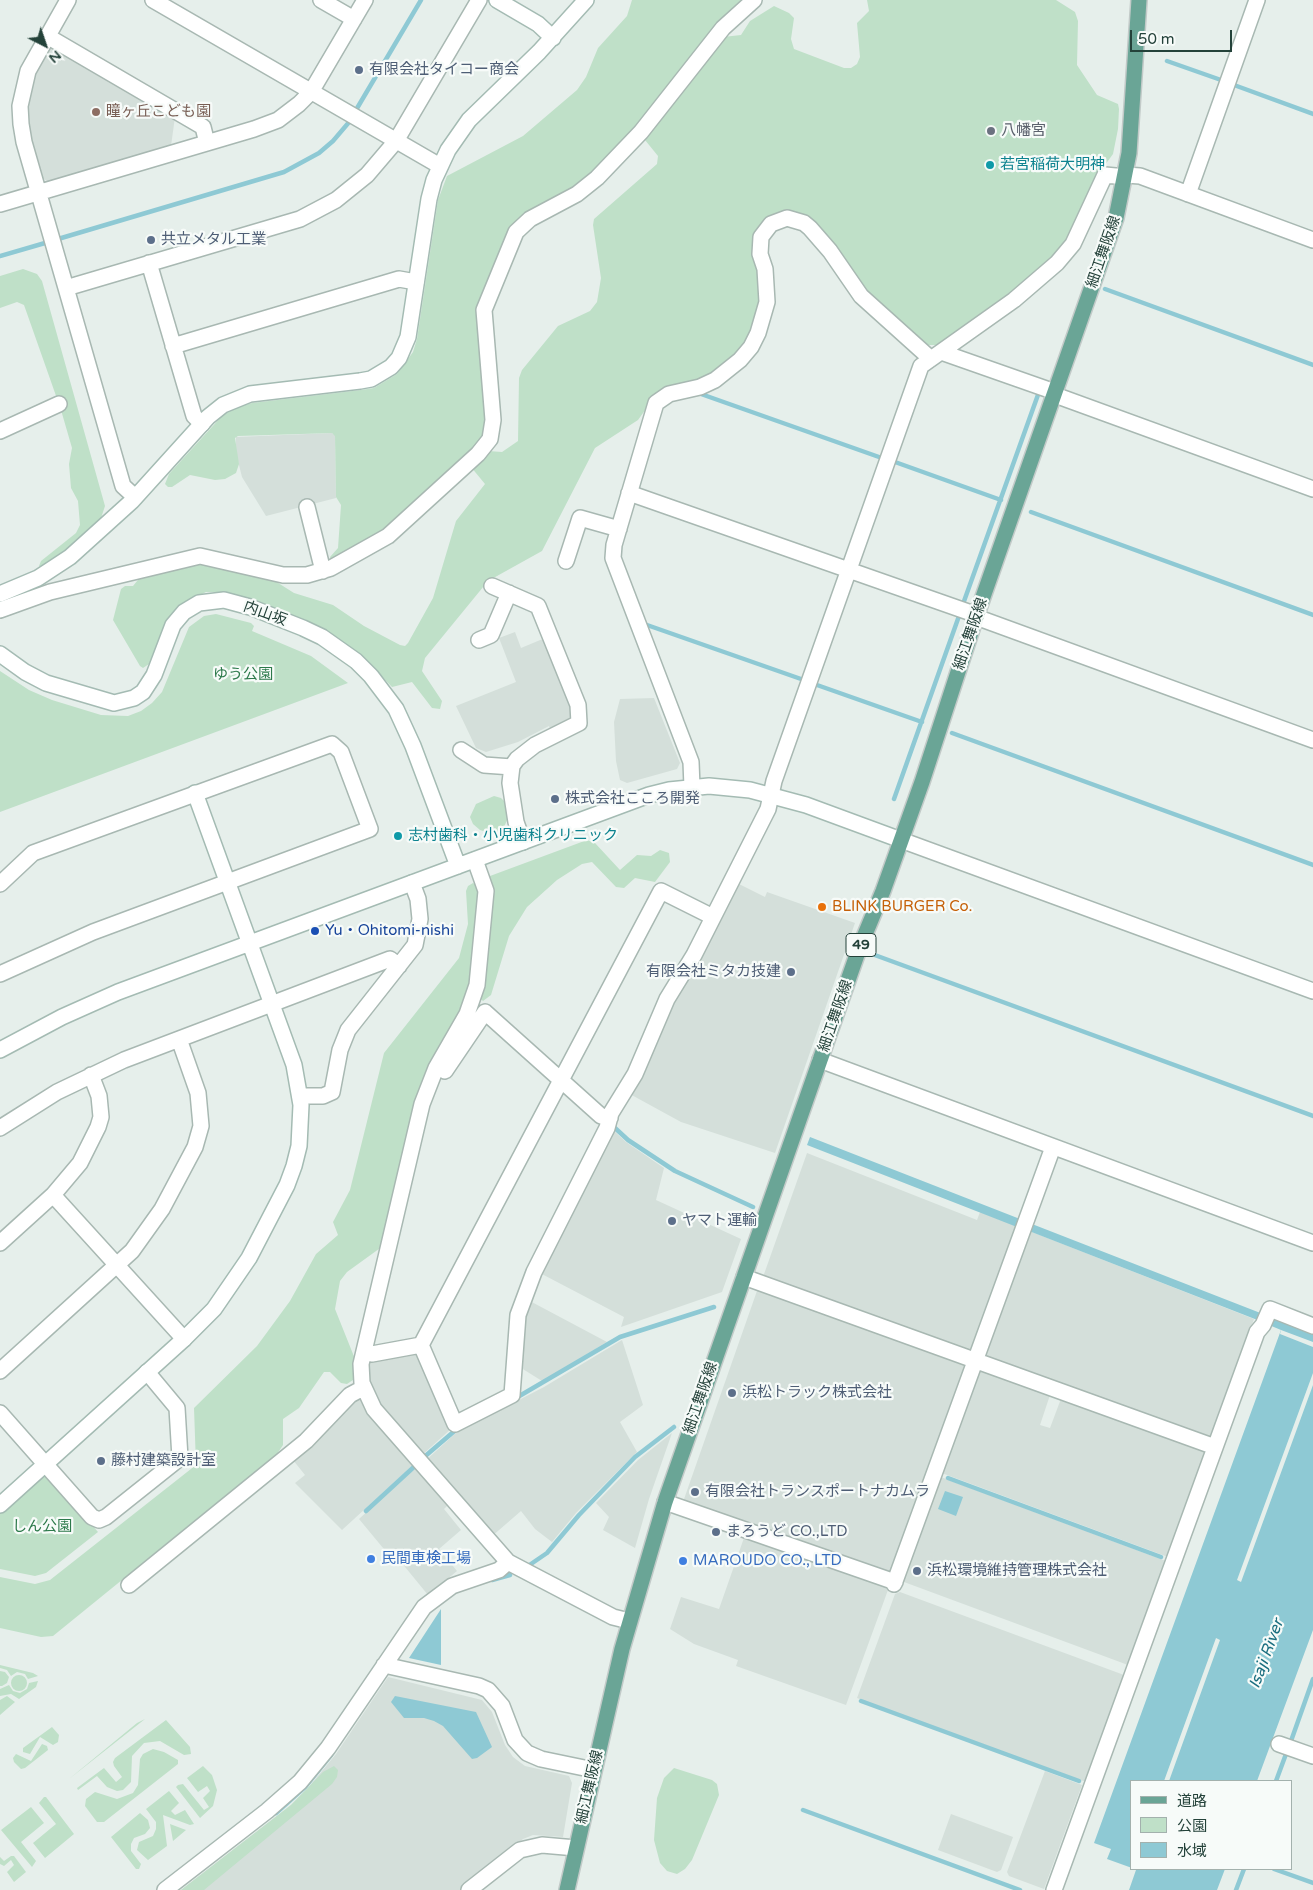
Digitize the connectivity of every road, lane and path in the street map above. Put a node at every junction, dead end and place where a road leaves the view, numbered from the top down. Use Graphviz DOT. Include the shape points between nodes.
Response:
graph roads {
  1 [pos="68,0"];
  2 [pos="321,0"];
  3 [pos="365,0"];
  4 [pos="479,0"];
  5 [pos="496,0"];
  6 [pos="586,0"];
  7 [pos="754,0"];
  8 [pos="1138,0"];
  9 [pos="1257,0"];
  10 [pos="162,2"];
  11 [pos="354,19"];
  12 [pos="47,36"];
  13 [pos="552,38"];
  14 [pos="311,92"];
  15 [pos="396,141"];
  16 [pos="207,143"];
  17 [pos="440,166"];
  18 [pos="1126,176"];
  19 [pos="38,193"];
  20 [pos="1188,194"];
  21 [pos="0,204"];
  22 [pos="1313,240"];
  23 [pos="149,263"];
  24 [pos="416,282"];
  25 [pos="66,288"];
  26 [pos="173,346"];
  27 [pos="936,355"];
  28 [pos="1055,394"];
  29 [pos="59,404"];
  30 [pos="202,424"];
  31 [pos="0,431"];
  32 [pos="1313,489"];
  33 [pos="629,493"];
  34 [pos="135,497"];
  35 [pos="307,507"];
  36 [pos="619,529"];
  37 [pos="566,561"];
  38 [pos="849,570"];
  39 [pos="324,571"];
  40 [pos="492,586"];
  41 [pos="509,593"];
  42 [pos="0,594"];
  43 [pos="0,610"];
  44 [pos="977,616"];
  45 [pos="479,640"];
  46 [pos="0,654"];
  47 [pos="1313,740"];
  48 [pos="461,750"];
  49 [pos="512,768"];
  50 [pos="692,787"];
  51 [pos="195,793"];
  52 [pos="772,795"];
  53 [pos="901,840"];
  54 [pos="523,842"];
  55 [pos="475,860"];
  56 [pos="458,866"];
  57 [pos="228,882"];
  58 [pos="412,883"];
  59 [pos="0,884"];
  60 [pos="713,917"];
  61 [pos="250,943"];
  62 [pos="399,966"];
  63 [pos="0,974"];
  64 [pos="1313,991"];
  65 [pos="272,1004"];
  66 [pos="179,1039"];
  67 [pos="0,1050"];
  68 [pos="820,1060"];
  69 [pos="91,1075"];
  70 [pos="561,1080"];
  71 [pos="430,1082"];
  72 [pos="300,1096"];
  73 [pos="610,1118"];
  74 [pos="0,1128"];
  75 [pos="1053,1147"];
  76 [pos="53,1195"];
  77 [pos="1313,1243"];
  78 [pos="0,1244"];
  79 [pos="117,1266"];
  80 [pos="744,1277"];
  81 [pos="1313,1326"];
  82 [pos="184,1339"];
  83 [pos="421,1345"];
  84 [pos="364,1352"];
  85 [pos="975,1360"];
  86 [pos="0,1371"];
  87 [pos="147,1372"];
  88 [pos="363,1388"];
  89 [pos="0,1412"];
  90 [pos="1215,1447"];
  91 [pos="46,1464"];
  92 [pos="665,1502"];
  93 [pos="0,1505"];
  94 [pos="508,1562"];
  95 [pos="129,1585"];
  96 [pos="629,1621"];
  97 [pos="384,1665"];
  98 [pos="1279,1744"];
  99 [pos="1313,1756"];
  100 [pos="594,1770"];
  101 [pos="576,1848"];
  102 [pos="165,1890"];
  103 [pos="469,1890"];
  104 [pos="566,1890"];
  105 [pos="1054,1890"];
  1 -- 12 [label="street"];
  2 -- 11 [label="street"];
  3 -- 11 [label="street"];
  4 -- 15 [label="street"];
  5 -- 13 [label="street" via="538,24"];
  6 -- 13 [label="street"];
  7 -- 39 [label="street" via="723,28 641,132 591,184 530,219 516,232 484,310 493,420 485,447 388,536"];
  8 -- 18 [label="main road, 細江舞阪線 / 49"];
  9 -- 20 [label="street"];
  10 -- 14 [label="street"];
  11 -- 14 [label="street"];
  12 -- 16 [label="street" via="203,127"];
  12 -- 19 [label="street" via="28,71 20,106 24,142"];
  13 -- 17 [label="street" via="469,120"];
  14 -- 15 [label="street"];
  14 -- 16 [label="street" via="278,120"];
  15 -- 17 [label="street"];
  15 -- 23 [label="street" via="368,175 347,192 300,219"];
  16 -- 19 [label="street"];
  17 -- 24 [label="street" via="429,199"];
  18 -- 20 [label="street" via="1140,176"];
  18 -- 27 [label="street" via="1105,175 1066,255 1014,300"];
  18 -- 28 [label="main road, 細江舞阪線 / 49" via="1112,233"];
  19 -- 21 [label="street"];
  19 -- 25 [label="street"];
  20 -- 22 [label="street"];
  23 -- 25 [label="street"];
  23 -- 26 [label="street"];
  24 -- 26 [label="street" via="399,279"];
  24 -- 30 [label="street" via="405,348 382,374 360,381 241,396 223,405"];
  25 -- 34 [label="street" via="123,486"];
  26 -- 30 [label="street" via="194,416"];
  27 -- 28 [label="street"];
  27 -- 33 [label="street" via="861,296 810,228 796,219 779,220 765,230 759,245 767,285 758,333 740,360 715,380 669,394 656,403"];
  27 -- 38 [label="street" via="921,366"];
  28 -- 32 [label="street"];
  28 -- 44 [label="main road, 細江舞阪線 / 49"];
  29 -- 31 [label="street"];
  30 -- 34 [label="street"];
  33 -- 36 [label="street"];
  33 -- 38 [label="street"];
  34 -- 42 [label="street" via="60,565"];
  35 -- 39 [label="street"];
  36 -- 37 [label="street" via="580,518"];
  36 -- 50 [label="street" via="613,551 615,564 691,762"];
  38 -- 44 [label="street"];
  38 -- 52 [label="street" via="774,781"];
  39 -- 43 [label="street" via="283,575 200,556 50,592"];
  40 -- 41 [label="street"];
  41 -- 45 [label="street" via="491,635"];
  41 -- 49 [label="street" via="538,606 578,705 579,724 535,745 517,759"];
  44 -- 47 [label="street"];
  44 -- 53 [label="main road, 細江舞阪線 / 49"];
  46 -- 56 [label="street, 内山坂" via="46,683 104,701 125,702 150,685 173,625 184,612 199,603 224,600 304,628 356,661 396,709"];
  48 -- 49 [label="street" via="484,765"];
  49 -- 54 [label="street" via="510,783 516,822"];
  50 -- 52 [label="street" via="729,787"];
  50 -- 54 [label="street" via="649,795"];
  51 -- 57 [label="street"];
  51 -- 57 [label="street" via="332,744 341,752 370,829"];
  51 -- 59 [label="street" via="33,854"];
  52 -- 53 [label="street"];
  52 -- 60 [label="street"];
  53 -- 64 [label="street"];
  53 -- 68 [label="main road, 細江舞阪線 / 49"];
  54 -- 55 [label="street"];
  55 -- 56 [label="street"];
  55 -- 71 [label="street" via="486,891 477,985 467,1014"];
  56 -- 58 [label="street"];
  57 -- 61 [label="street"];
  57 -- 63 [label="street" via="74,939"];
  58 -- 61 [label="street"];
  58 -- 62 [label="street" via="418,899 420,929 415,945"];
  60 -- 70 [label="street" via="661,891"];
  60 -- 73 [label="street" via="666,999 638,1067"];
  61 -- 65 [label="street"];
  61 -- 67 [label="street" via="99,1000"];
  62 -- 65 [label="street" via="390,959"];
  62 -- 72 [label="street" via="348,1030 340,1050 332,1092 323,1096"];
  65 -- 66 [label="street"];
  65 -- 72 [label="street" via="294,1065"];
  66 -- 69 [label="street"];
  66 -- 79 [label="street" via="200,1104 198,1137 156,1220"];
  68 -- 75 [label="street"];
  68 -- 80 [label="main road, 細江舞阪線 / 49"];
  69 -- 74 [label="street"];
  69 -- 76 [label="street" via="101,1106 98,1127 75,1171"];
  70 -- 71 [label="street" via="485,1012 436,1084"];
  70 -- 73 [label="street" via="601,1116"];
  70 -- 83 [label="street"];
  71 -- 84 [label="street" via="422,1104"];
  72 -- 82 [label="street" via="299,1146 287,1186 233,1284"];
  73 -- 83 [label="street" via="534,1272 518,1316 512,1395 454,1424"];
  75 -- 77 [label="street"];
  75 -- 85 [label="street"];
  76 -- 78 [label="street"];
  76 -- 79 [label="street"];
  79 -- 82 [label="street"];
  79 -- 86 [label="street"];
  80 -- 85 [label="street"];
  80 -- 92 [label="main road, 細江舞阪線 / 49"];
  81 -- 90 [label="street" via="1270,1308 1257,1332"];
  82 -- 87 [label="street"];
  83 -- 84 [label="street" via="372,1354"];
  84 -- 88 [label="street"];
  85 -- 90 [label="street"];
  85 -- 92 [label="street" via="895,1583"];
  87 -- 91 [label="street"];
  87 -- 91 [label="street" via="177,1408 181,1452 176,1462 99,1520 92,1517"];
  88 -- 94 [label="street" via="374,1409"];
  88 -- 95 [label="street" via="350,1395 306,1441"];
  89 -- 91 [label="street"];
  90 -- 105 [label="street"];
  91 -- 93 [label="street"];
  92 -- 96 [label="main road, 細江舞阪線 / 49"];
  94 -- 96 [label="street" via="613,1617"];
  94 -- 97 [label="street" via="494,1572 452,1586 433,1599 416,1616"];
  96 -- 100 [label="main road, 細江舞阪線 / 49"];
  97 -- 100 [label="street" via="488,1690 502,1706 515,1740 527,1753"];
  97 -- 102 [label="street" via="328,1748 300,1782"];
  98 -- 99 [label="street"];
  100 -- 101 [label="main road, 細江舞阪線 / 49"];
  101 -- 103 [label="street" via="542,1845 520,1850"];
  101 -- 104 [label="main road, 細江舞阪線 / 49"];
}
